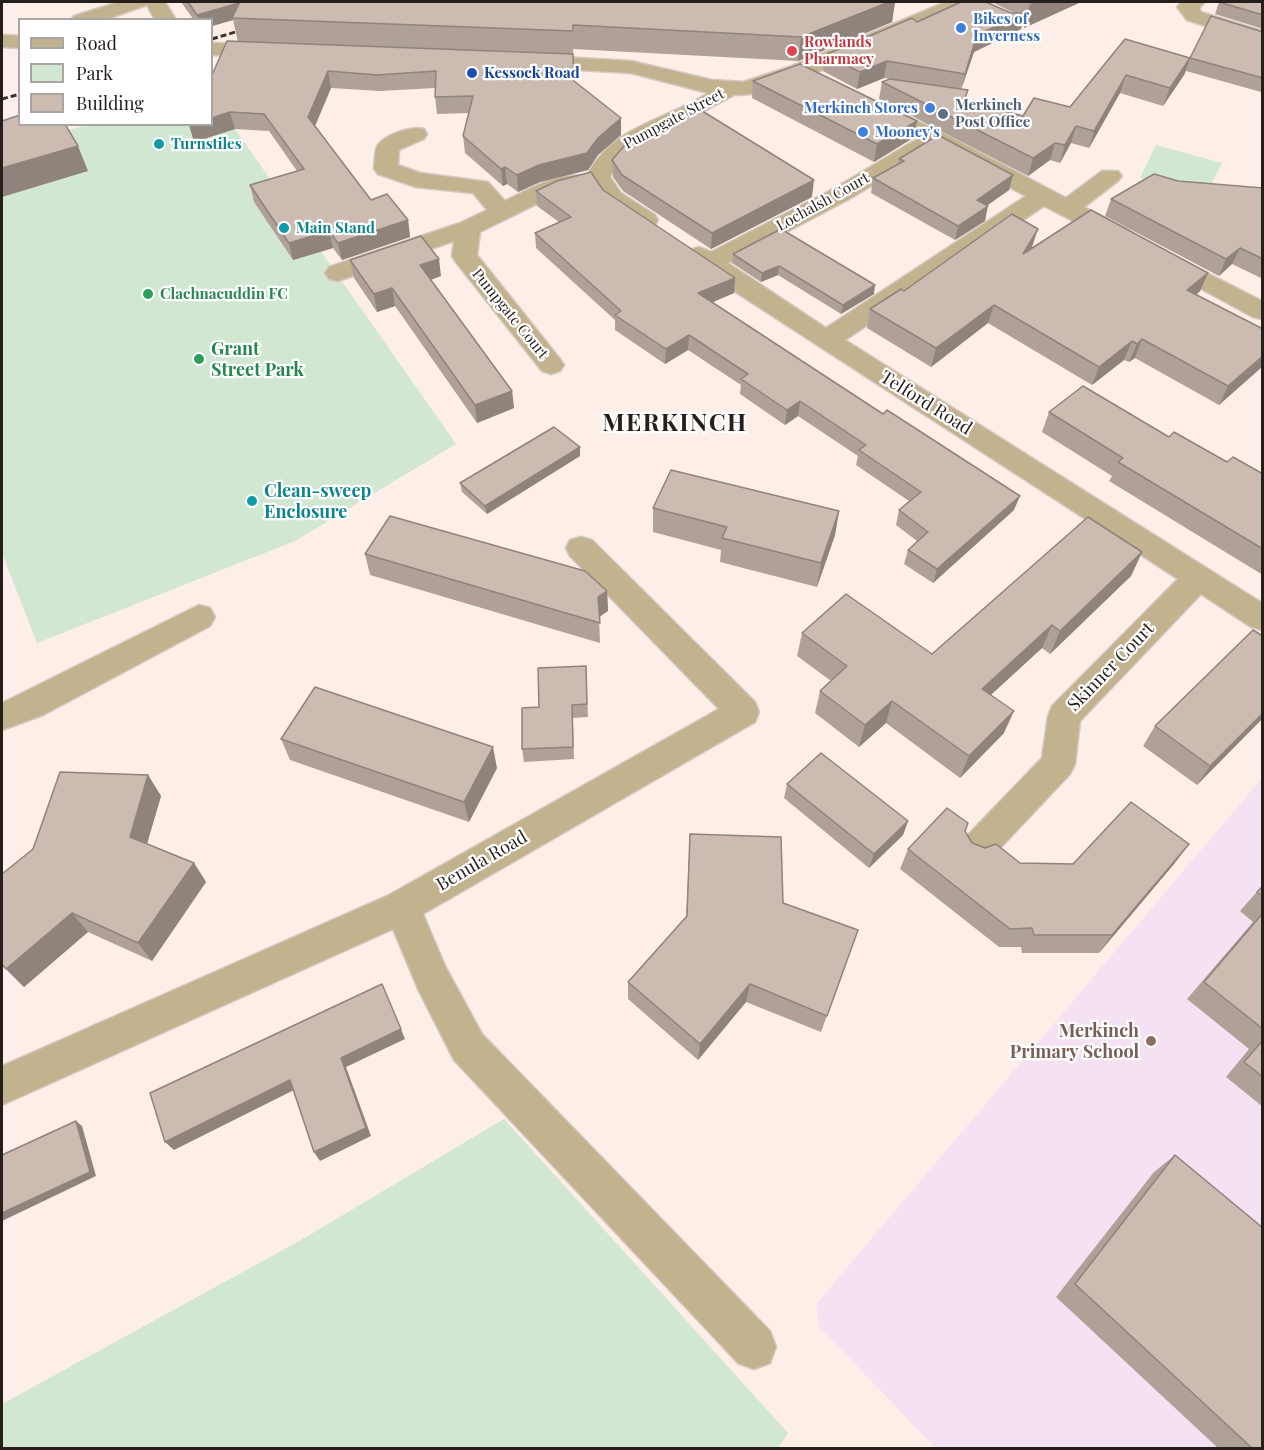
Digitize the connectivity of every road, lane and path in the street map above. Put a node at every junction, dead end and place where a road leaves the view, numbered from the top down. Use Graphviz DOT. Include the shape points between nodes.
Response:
graph roads {
  1 [pos="139,2"];
  2 [pos="155,2"];
  3 [pos="1195,2"];
  4 [pos="971,3"];
  5 [pos="87,18"];
  6 [pos="165,18"];
  7 [pos="1263,38"];
  8 [pos="2,41"];
  9 [pos="18,42"];
  10 [pos="213,49"];
  11 [pos="285,52"];
  12 [pos="512,60"];
  13 [pos="800,71"];
  14 [pos="828,85"];
  15 [pos="884,87"];
  16 [pos="727,90"];
  17 [pos="416,134"];
  18 [pos="935,138"];
  19 [pos="1110,176"];
  20 [pos="598,177"];
  21 [pos="1044,195"];
  22 [pos="1067,208"];
  23 [pos="501,211"];
  24 [pos="469,228"];
  25 [pos="709,263"];
  26 [pos="338,273"];
  27 [pos="1263,311"];
  28 [pos="826,340"];
  29 [pos="551,365"];
  30 [pos="581,548"];
  31 [pos="1200,576"];
  32 [pos="199,617"];
  33 [pos="1263,618"];
  34 [pos="2,717"];
  35 [pos="976,850"];
  36 [pos="402,907"];
  37 [pos="2,1086"];
  38 [pos="754,1347"];
  1 -- 5 [label="street"];
  2 -- 6 [label="street"];
  3 -- 7 [label="street" via="1187,7 1194,16"];
  4 -- 13 [label="street, Pumpgate Street"];
  8 -- 9 [label="street"];
  10 -- 11 [label="street"];
  12 -- 16 [label="street" via="631,67"];
  13 -- 14 [label="street"];
  13 -- 16 [label="street, Pumpgate Street" via="744,89"];
  15 -- 18 [label="street" via="857,99"];
  16 -- 20 [label="street, Pumpgate Street" via="610,154"];
  17 -- 23 [label="street" via="388,147 386,169 416,180 480,187"];
  18 -- 21 [label="street"];
  18 -- 25 [label="street, Lochalsh Court" via="843,193"];
  19 -- 22 [label="street"];
  20 -- 23 [label="street" via="549,189"];
  20 -- 25 [label="street, Telford Road" via="613,198"];
  21 -- 22 [label="street"];
  21 -- 28 [label="street"];
  22 -- 27 [label="street"];
  23 -- 24 [label="street"];
  24 -- 26 [label="street"];
  24 -- 29 [label="street, Pumpgate Court" via="464,256"];
  25 -- 28 [label="street, Telford Road"];
  28 -- 31 [label="street, Telford Road"];
  30 -- 36 [label="street, Benula Road" via="743,712"];
  31 -- 33 [label="street, Telford Road"];
  31 -- 35 [label="street, Skinner Court" via="1064,716 1058,764"];
  32 -- 34 [label="street" via="31,706"];
  36 -- 37 [label="street, Benula Road"];
  36 -- 38 [label="street" via="431,977 468,1047"];
}
